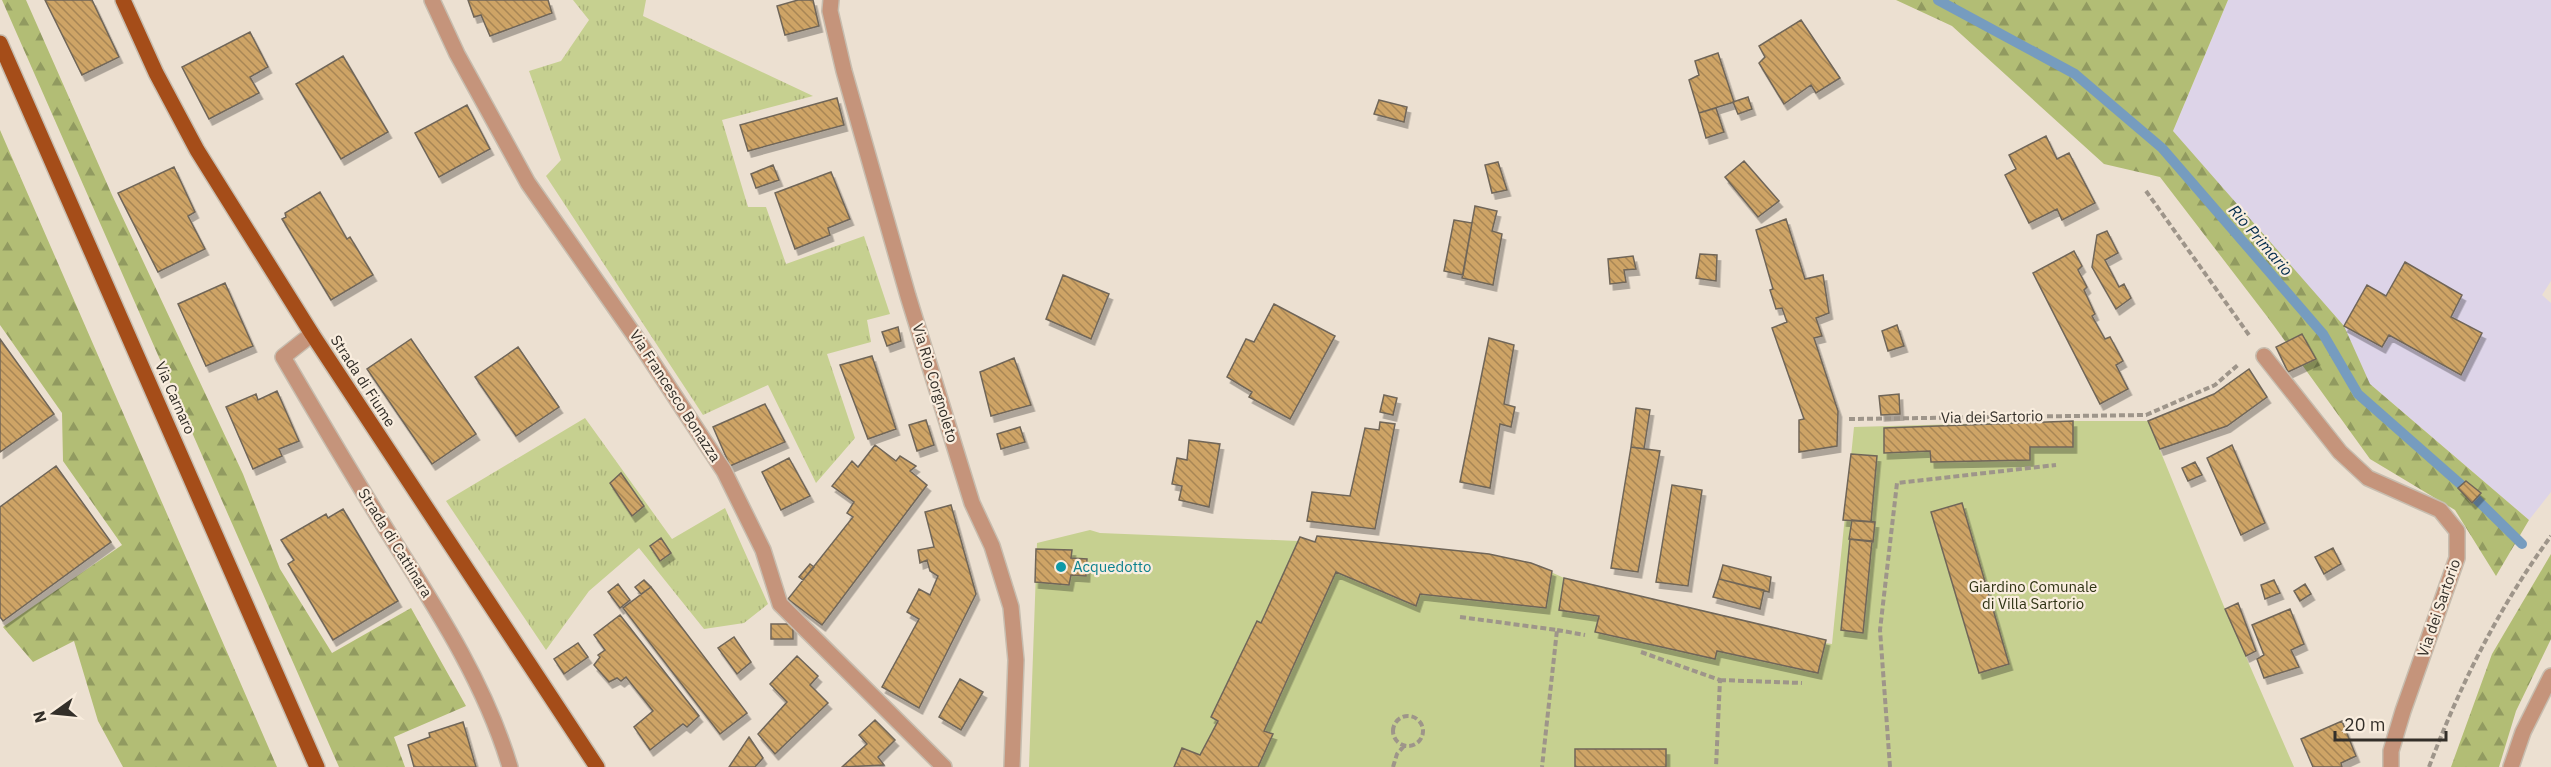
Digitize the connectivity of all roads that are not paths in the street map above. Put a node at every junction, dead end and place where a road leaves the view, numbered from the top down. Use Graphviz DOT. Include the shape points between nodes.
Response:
graph roads {
  1 [pos="123,0"];
  2 [pos="432,0"];
  3 [pos="831,0"];
  4 [pos="0,43"];
  5 [pos="312,334"];
  6 [pos="2264,356"];
  7 [pos="2551,676"];
  8 [pos="317,767"];
  9 [pos="510,767"];
  10 [pos="597,767"];
  11 [pos="944,767"];
  12 [pos="1012,767"];
  13 [pos="2391,767"];
  14 [pos="2511,767"];
  1 -- 5 [label="main road, Strada di Fiume" via="197,150"];
  2 -- 11 [label="street, Via Francesco Bonazza" via="528,183 724,471 763,550 780,604"];
  3 -- 12 [label="street, Via Rio Corgnoleto" via="844,71 908,296 972,503 992,546 1011,608 1016,660"];
  4 -- 8 [label="main road, Via Carnaro"];
  5 -- 9 [label="street, Strada di Cattinara" via="283,357 338,453 456,640"];
  5 -- 10 [label="main road, Strada di Fiume"];
  6 -- 13 [label="street, Via dei Sartorio" via="2340,452 2368,478 2440,510 2457,531 2457,558 2403,711 2391,751"];
  7 -- 14 [label="street" via="2523,732"];
}
